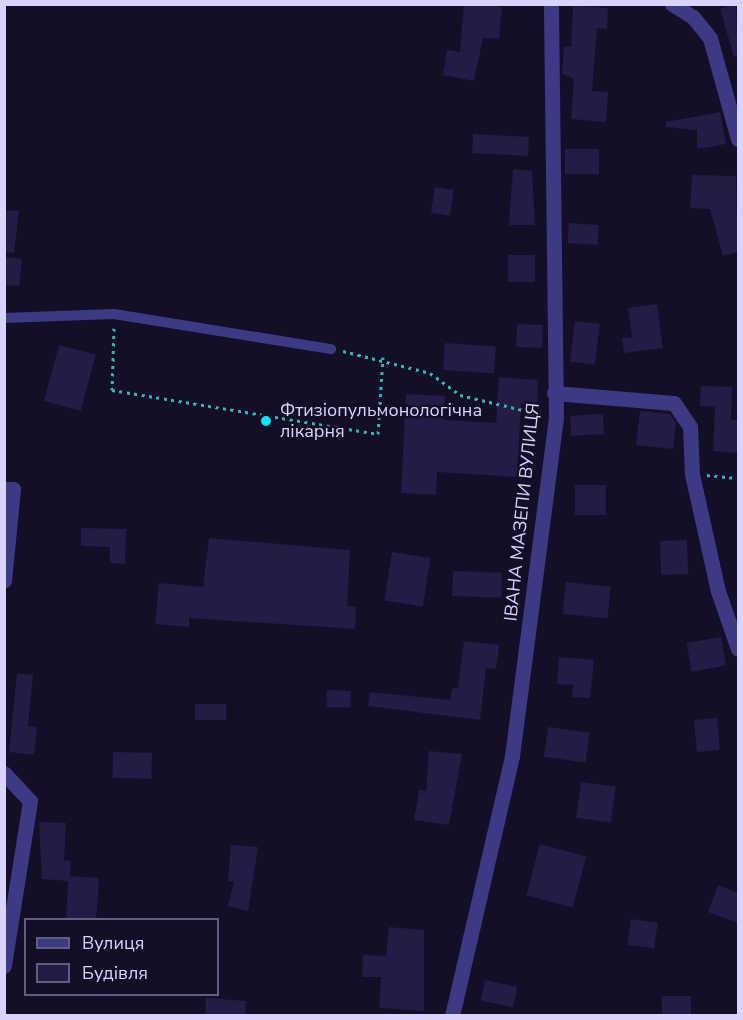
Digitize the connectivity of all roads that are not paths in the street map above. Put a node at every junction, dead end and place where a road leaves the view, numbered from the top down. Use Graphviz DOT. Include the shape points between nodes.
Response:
graph roads {
  1 [pos="550,4"];
  2 [pos="672,4"];
  3 [pos="738,139"];
  4 [pos="4,318"];
  5 [pos="332,349"];
  6 [pos="554,393"];
  7 [pos="4,489"];
  8 [pos="4,581"];
  9 [pos="738,649"];
  10 [pos="4,773"];
  11 [pos="4,966"];
  12 [pos="452,1016"];
  1 -- 6 [label="street, ІВАНА МАЗЕПИ ВУЛИЦЯ"];
  2 -- 3 [label="street" via="693,17 710,38"];
  4 -- 5 [label="street" via="114,314"];
  6 -- 9 [label="street" via="674,403 690,427 692,474 718,591"];
  6 -- 12 [label="street, ІВАНА МАЗЕПИ ВУЛИЦЯ" via="556,418 512,756"];
  7 -- 8 [label="street" via="13,489"];
  10 -- 11 [label="street" via="30,801"];
}
